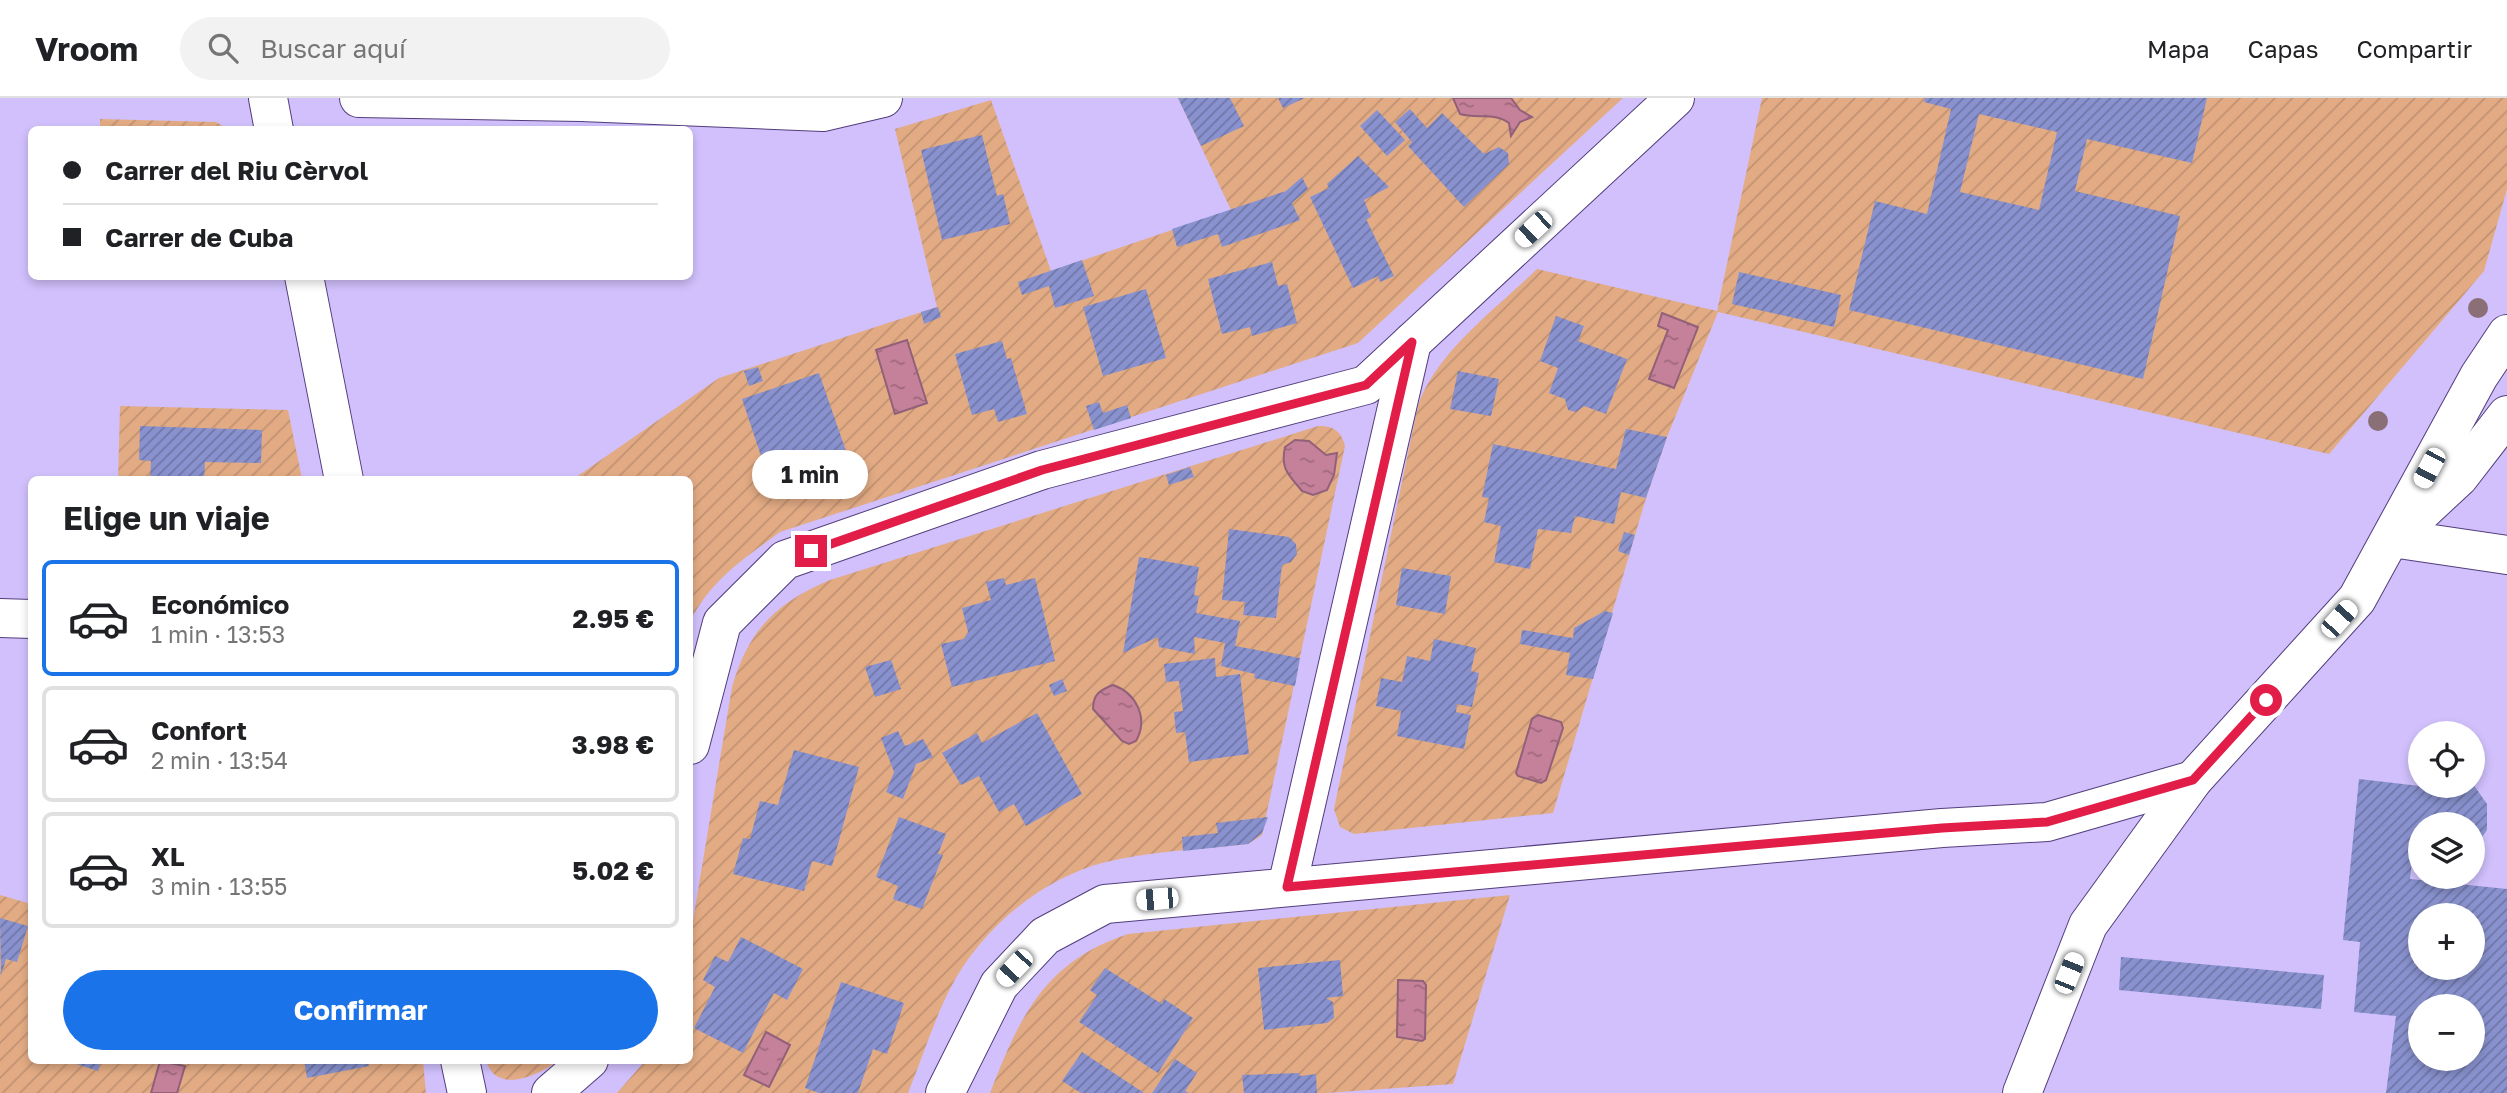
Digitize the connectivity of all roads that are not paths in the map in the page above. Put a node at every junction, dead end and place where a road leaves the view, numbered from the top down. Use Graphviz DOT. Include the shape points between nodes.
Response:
graph roads {
  1 [pos="268,98"];
  2 [pos="359,98"];
  3 [pos="883,98"];
  4 [pos="1675,98"];
  5 [pos="581,100"];
  6 [pos="273,126"];
  7 [pos="305,280"];
  8 [pos="2507,334"];
  9 [pos="1412,342"];
  10 [pos="2507,415"];
  11 [pos="343,476"];
  12 [pos="2392,538"];
  13 [pos="2507,555"];
  14 [pos="0,618"];
  15 [pos="28,619"];
  16 [pos="693,734"];
  17 [pos="2193,780"];
  18 [pos="1287,887"];
  19 [pos="461,1064"];
  20 [pos="584,1064"];
  21 [pos="467,1093"];
  22 [pos="551,1093"];
  23 [pos="945,1093"];
  24 [pos="2022,1093"];
  1 -- 6 [label="street"];
  2 -- 5 [label="street"];
  3 -- 5 [label="street" via="824,112"];
  4 -- 9 [label="street"];
  7 -- 11 [label="street"];
  8 -- 12 [label="street" via="2479,376"];
  9 -- 16 [label="street" via="1366,385 1042,470 785,560 722,624"];
  9 -- 18 [label="street"];
  10 -- 12 [label="street" via="2459,477"];
  12 -- 13 [label="street"];
  12 -- 17 [label="street" via="2357,598"];
  14 -- 15 [label="street"];
  17 -- 18 [label="street" via="2047,822"];
  17 -- 24 [label="street" via="2088,925"];
  18 -- 23 [label="street" via="1105,904 1045,936 999,985"];
  19 -- 21 [label="street"];
  20 -- 22 [label="street"];
}
